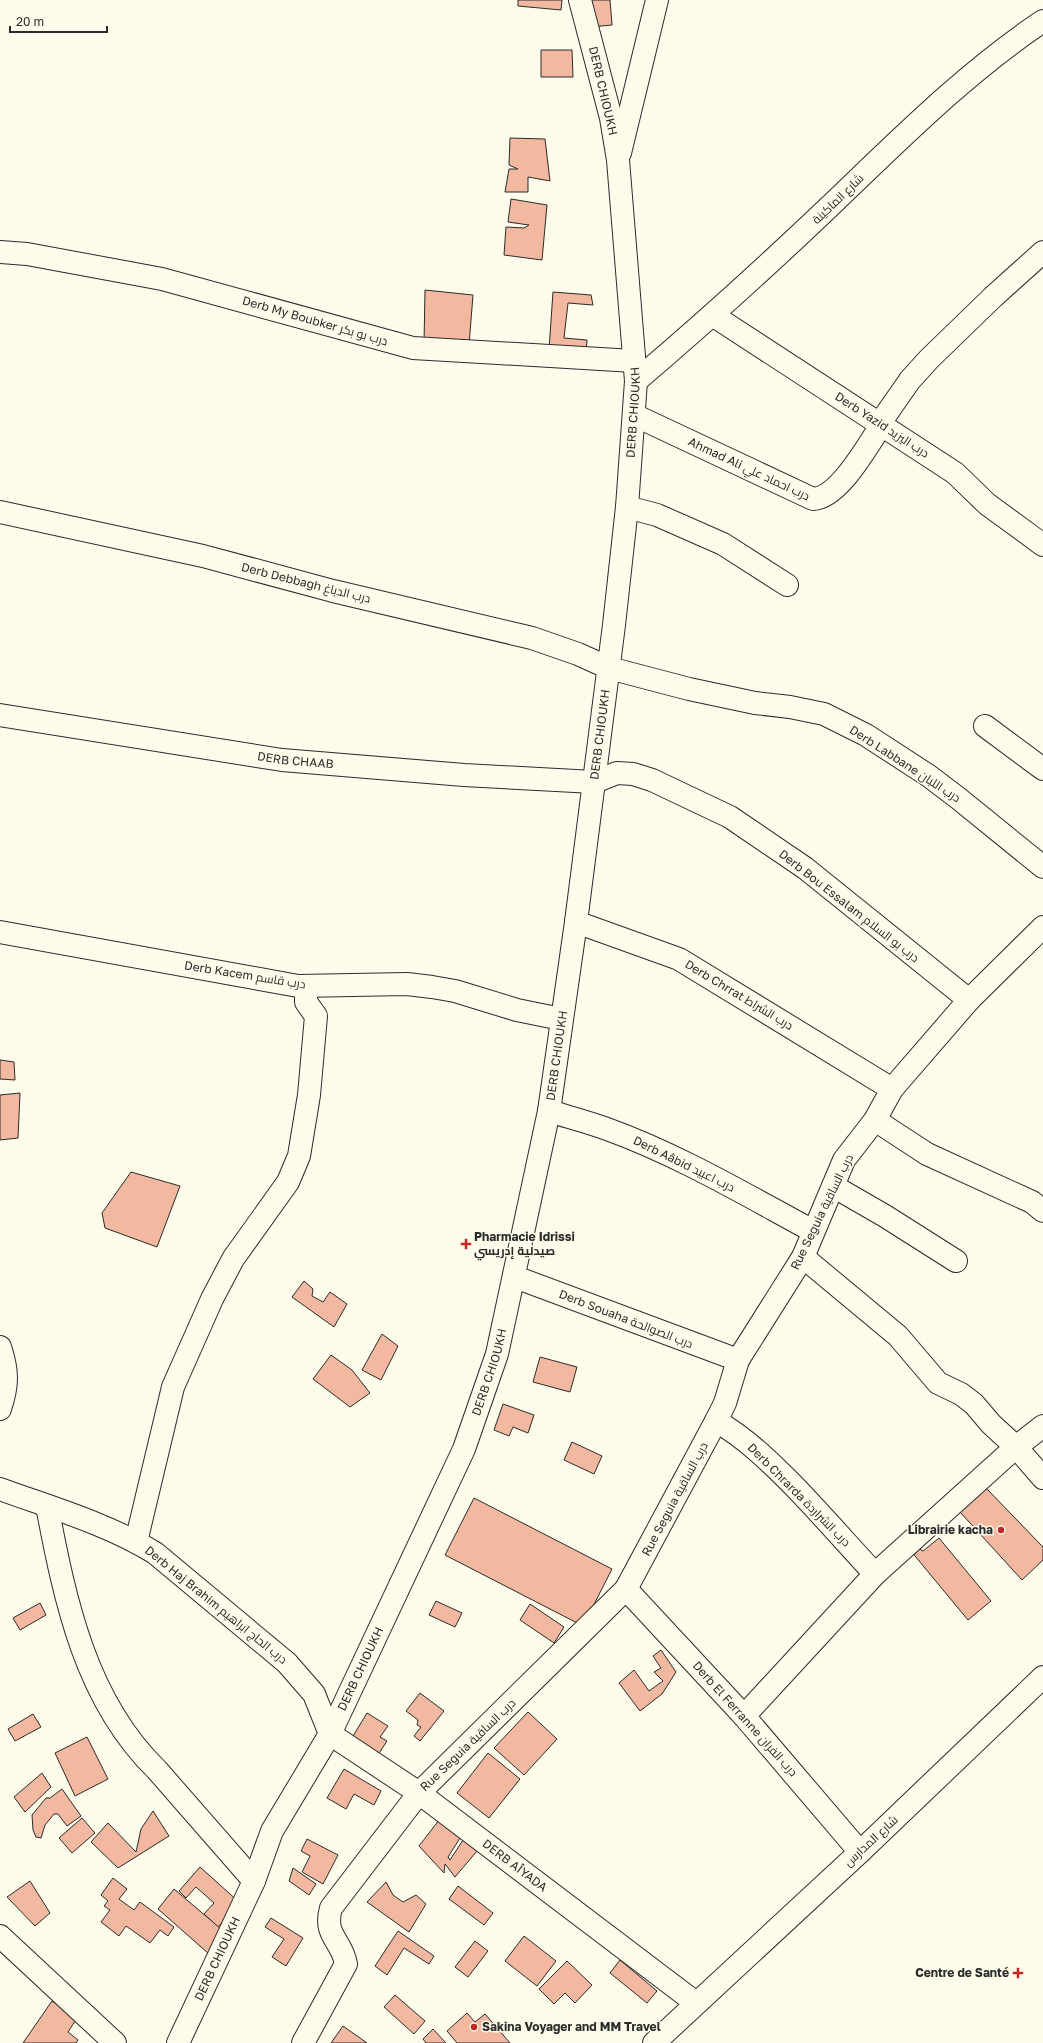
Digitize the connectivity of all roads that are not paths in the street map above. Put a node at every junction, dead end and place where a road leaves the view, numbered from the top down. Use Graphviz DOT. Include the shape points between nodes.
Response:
graph roads {
  1 [pos="580,0"];
  2 [pos="657,0"];
  3 [pos="1043,21"];
  4 [pos="618,160"];
  5 [pos="0,252"];
  6 [pos="1043,252"];
  7 [pos="714,316"];
  8 [pos="635,371"];
  9 [pos="634,415"];
  10 [pos="881,424"];
  11 [pos="627,507"];
  12 [pos="0,512"];
  13 [pos="1043,545"];
  14 [pos="787,585"];
  15 [pos="609,668"];
  16 [pos="0,715"];
  17 [pos="985,726"];
  18 [pos="1043,769"];
  19 [pos="594,782"];
  20 [pos="1043,867"];
  21 [pos="576,922"];
  22 [pos="1043,927"];
  23 [pos="0,932"];
  24 [pos="306,986"];
  25 [pos="969,1000"];
  26 [pos="561,1020"];
  27 [pos="892,1089"];
  28 [pos="549,1111"];
  29 [pos="875,1120"];
  30 [pos="833,1186"];
  31 [pos="1043,1211"];
  32 [pos="813,1231"];
  33 [pos="803,1257"];
  34 [pos="956,1261"];
  35 [pos="515,1277"];
  36 [pos="0,1347"];
  37 [pos="738,1360"];
  38 [pos="0,1409"];
  39 [pos="716,1421"];
  40 [pos="1043,1426"];
  41 [pos="1016,1447"];
  42 [pos="1043,1478"];
  43 [pos="0,1489"];
  44 [pos="47,1506"];
  45 [pos="136,1542"];
  46 [pos="875,1574"];
  47 [pos="626,1589"];
  48 [pos="1043,1677"];
  49 [pos="744,1716"];
  50 [pos="330,1734"];
  51 [pos="419,1793"];
  52 [pos="860,1852"];
  53 [pos="254,1880"];
  54 [pos="0,1936"];
  55 [pos="696,2003"];
  56 [pos="115,2043"];
  57 [pos="178,2043"];
  58 [pos="303,2043"];
  59 [pos="654,2043"];
  1 -- 4 [label="street, DERB CHIOUKH" via="611,118"];
  2 -- 4 [label="street"];
  3 -- 7 [label="street, شارع الماكينة" via="1018,37 966,80"];
  4 -- 8 [label="street, DERB CHIOUKH"];
  5 -- 8 [label="street, Derb My Boubker درب بو بكر" via="28,254 162,279 413,348"];
  6 -- 10 [label="street, Ahmad Ali درب احماد علي" via="929,359 910,380"];
  7 -- 8 [label="street, شارع الماكينة"];
  7 -- 10 [label="street, Derb Yazid درب اليزيد"];
  8 -- 9 [label="street, DERB CHIOUKH"];
  9 -- 10 [label="street, Ahmad Ali درب احماد علي" via="813,498 829,494 845,478"];
  9 -- 11 [label="street, DERB CHIOUKH"];
  10 -- 13 [label="street, Derb Yazid درب اليزيد" via="955,473 987,504"];
  11 -- 14 [label="street" via="663,518 723,544"];
  11 -- 15 [label="street, DERB CHIOUKH"];
  12 -- 15 [label="street, Derb Debbagh درب الدباغ" via="203,556 333,591 532,638"];
  15 -- 19 [label="street, DERB CHIOUKH"];
  15 -- 20 [label="street, Derb Labbane درب اللبان" via="718,695 824,714 866,735 929,776"];
  16 -- 19 [label="street, DERB CHAAB" via="282,760 464,775"];
  17 -- 18 [label="street"];
  19 -- 21 [label="street, DERB CHIOUKH"];
  19 -- 25 [label="street, Derb Bou Essalam درب بو السلام" via="617,773 634,774 730,817 805,868"];
  21 -- 26 [label="street, DERB CHIOUKH"];
  21 -- 27 [label="street, Derb Chrrat درب الشراط" via="679,959"];
  22 -- 25 [label="street, Rue Seguia درب الساقية"];
  23 -- 24 [label="street, Derb Kacem درب قاسم" via="270,982"];
  24 -- 26 [label="street, Derb Kacem درب قاسم" via="406,984 432,987"];
  24 -- 45 [label="street" via="306,1002 316,1016 309,1095 299,1156 288,1182 233,1260 212,1299 173,1387"];
  25 -- 27 [label="street, Rue Seguia درب الساقية"];
  26 -- 28 [label="street, DERB CHIOUKH"];
  27 -- 29 [label="street, Rue Seguia درب الساقية"];
  28 -- 32 [label="street, Derb Aâbid درب اعبيد" via="607,1129 644,1144 732,1187"];
  28 -- 35 [label="street, DERB CHIOUKH"];
  29 -- 30 [label="street, Rue Seguia درب الساقية" via="844,1160"];
  29 -- 31 [label="street" via="927,1154 1026,1199"];
  30 -- 32 [label="street, Rue Seguia درب الساقية"];
  30 -- 34 [label="street" via="867,1204"];
  32 -- 33 [label="street, Rue Seguia درب الساقية"];
  33 -- 37 [label="street, Rue Seguia درب الساقية"];
  33 -- 41 [label="street" via="898,1336 938,1383 974,1404"];
  35 -- 37 [label="street, Derb Souaha درب الصوالحة"];
  35 -- 50 [label="street, DERB CHIOUKH" via="497,1354 464,1449"];
  36 -- 38 [label="street" via="7,1385"];
  37 -- 39 [label="street, Rue Seguia درب الساقية" via="725,1403"];
  39 -- 46 [label="street, Derb Chrarda درب الشراردة" via="763,1455"];
  39 -- 47 [label="street, Rue Seguia درب الساقية"];
  40 -- 41 [label="street"];
  41 -- 42 [label="street"];
  41 -- 46 [label="street"];
  43 -- 44 [label="street, Derb Haj Brahim درب الحاج ابراهيم"];
  44 -- 45 [label="street, Derb Haj Brahim درب الحاج ابراهيم"];
  44 -- 53 [label="street" via="62,1586 73,1626 88,1665 126,1734"];
  45 -- 50 [label="street, Derb Haj Brahim درب الحاج ابراهيم" via="155,1553 287,1663 314,1694"];
  46 -- 49 [label="street"];
  47 -- 49 [label="street, Derb El Ferranne درب الفران"];
  47 -- 51 [label="street, Rue Seguia درب الساقية"];
  48 -- 52 [label="street, شارع المدارس"];
  49 -- 52 [label="street, Derb El Ferranne درب الفران"];
  50 -- 51 [label="street, DERB AÎYADA"];
  50 -- 53 [label="street, DERB CHIOUKH" via="272,1832"];
  51 -- 55 [label="street, DERB AÎYADA"];
  51 -- 58 [label="street, Rue Seguia درب الساقية" via="331,1908 328,1927 344,1955 346,1964"];
  52 -- 55 [label="street, شارع المدارس"];
  53 -- 57 [label="street, DERB CHIOUKH"];
  54 -- 56 [label="street"];
  55 -- 59 [label="street, شارع المدارس"];
}
